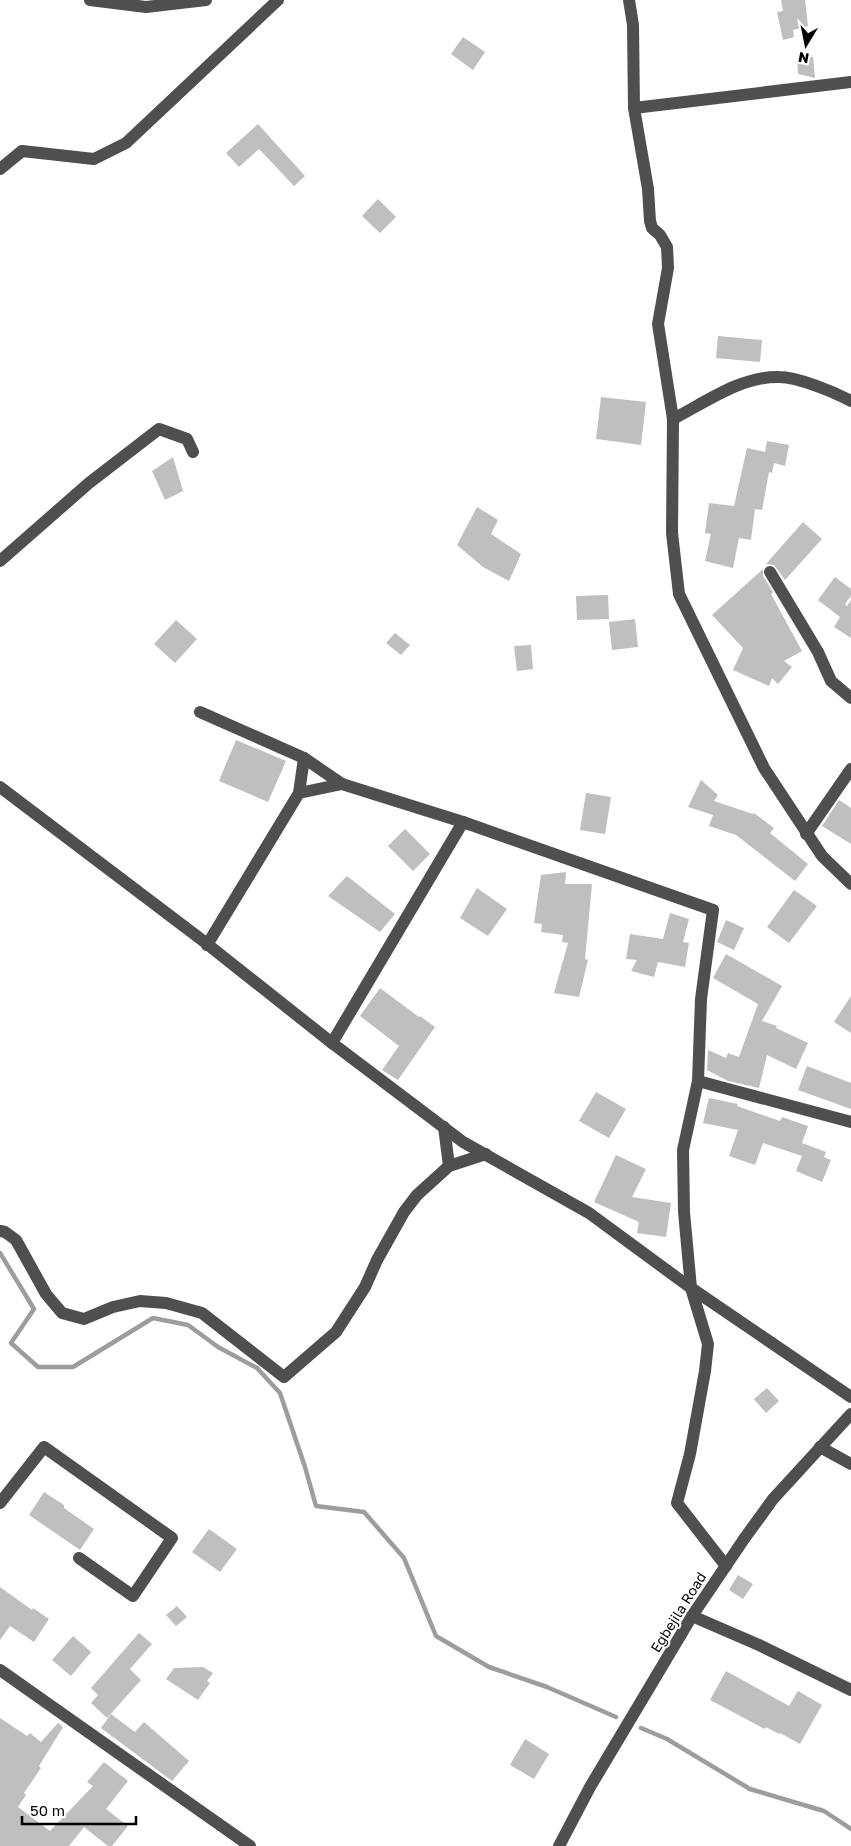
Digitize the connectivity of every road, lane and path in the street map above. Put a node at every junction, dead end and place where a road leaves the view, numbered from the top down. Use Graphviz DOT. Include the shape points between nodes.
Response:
graph roads {
  1 [pos="90,0"];
  2 [pos="206,0"];
  3 [pos="278,0"];
  4 [pos="629,0"];
  5 [pos="851,82"];
  6 [pos="634,108"];
  7 [pos="0,169"];
  8 [pos="851,401"];
  9 [pos="673,418"];
  10 [pos="193,452"];
  11 [pos="0,561"];
  12 [pos="770,572"];
  13 [pos="851,698"];
  14 [pos="200,712"];
  15 [pos="304,758"];
  16 [pos="851,769"];
  17 [pos="342,784"];
  18 [pos="0,787"];
  19 [pos="299,793"];
  20 [pos="463,822"];
  21 [pos="806,834"];
  22 [pos="851,884"];
  23 [pos="207,945"];
  24 [pos="332,1042"];
  25 [pos="698,1081"];
  26 [pos="851,1122"];
  27 [pos="444,1127"];
  28 [pos="486,1154"];
  29 [pos="449,1166"];
  30 [pos="0,1231"];
  31 [pos="691,1288"];
  32 [pos="851,1397"];
  33 [pos="851,1414"];
  34 [pos="820,1447"];
  35 [pos="851,1464"];
  36 [pos="0,1504"];
  37 [pos="79,1558"];
  38 [pos="726,1566"];
  39 [pos="692,1616"];
  40 [pos="0,1670"];
  41 [pos="851,1690"];
  42 [pos="250,1846"];
  43 [pos="559,1846"];
  1 -- 2 [label="street" via="146,6"];
  3 -- 7 [label="street" via="126,143 94,159 22,151"];
  4 -- 6 [label="street" via="633,25"];
  5 -- 6 [label="street"];
  6 -- 9 [label="street" via="650,221 667,247 668,268 658,324"];
  8 -- 9 [label="street" via="792,378 779,377 739,385"];
  9 -- 21 [label="street" via="672,533 679,594 764,768"];
  10 -- 11 [label="street" via="187,439 159,428 89,483"];
  12 -- 13 [label="street" via="818,652 831,681"];
  14 -- 15 [label="street"];
  15 -- 17 [label="street"];
  15 -- 19 [label="street"];
  16 -- 21 [label="street"];
  17 -- 19 [label="street"];
  17 -- 20 [label="street"];
  18 -- 23 [label="street"];
  19 -- 23 [label="street"];
  20 -- 24 [label="street"];
  20 -- 25 [label="street" via="714,910 701,999"];
  21 -- 22 [label="street" via="822,856"];
  23 -- 24 [label="street"];
  24 -- 27 [label="street"];
  25 -- 26 [label="street"];
  25 -- 31 [label="street" via="682,1150"];
  27 -- 28 [label="street"];
  27 -- 29 [label="street"];
  28 -- 29 [label="street"];
  28 -- 31 [label="street" via="589,1213"];
  29 -- 30 [label="street" via="417,1195 404,1212 366,1287 336,1332 284,1377 202,1313 140,1300 84,1319 62,1313 46,1294 16,1240"];
  31 -- 32 [label="street"];
  31 -- 38 [label="street" via="708,1344 690,1454 677,1503"];
  33 -- 34 [label="street, Egbejila Road"];
  34 -- 35 [label="street"];
  34 -- 38 [label="street, Egbejila Road" via="773,1499"];
  36 -- 37 [label="street" via="44,1447 172,1538 133,1596"];
  38 -- 39 [label="street, Egbejila Road"];
  39 -- 41 [label="street"];
  39 -- 43 [label="street, Egbejila Road" via="590,1787"];
  40 -- 42 [label="street"];
}
